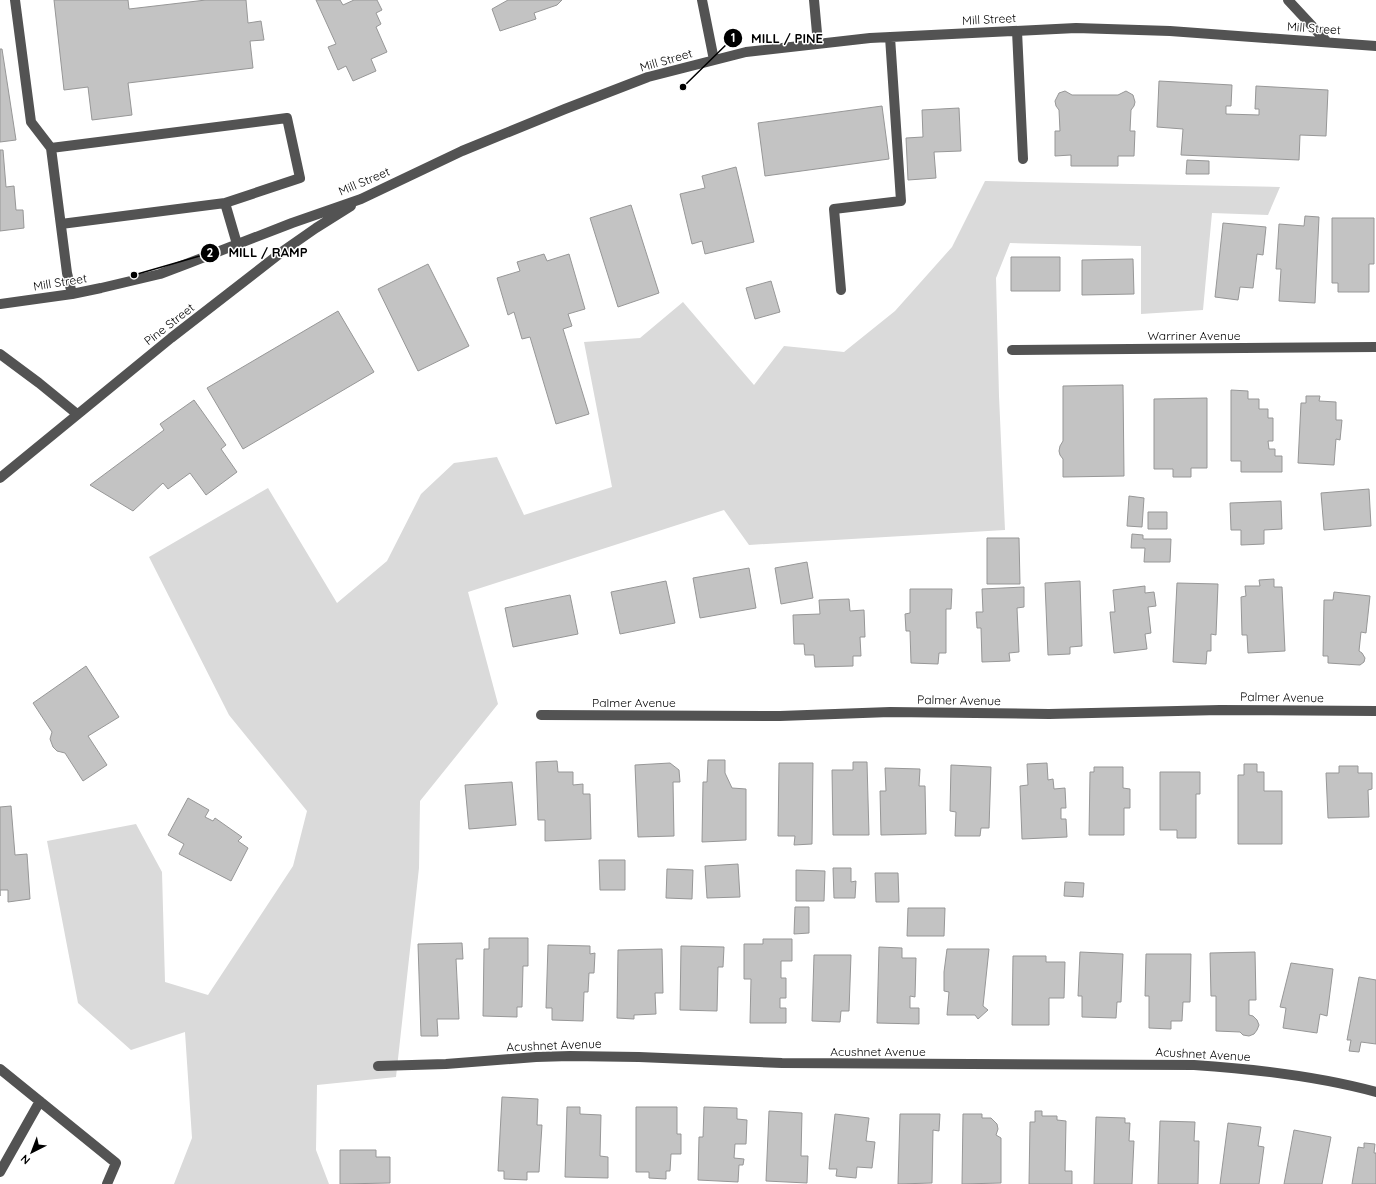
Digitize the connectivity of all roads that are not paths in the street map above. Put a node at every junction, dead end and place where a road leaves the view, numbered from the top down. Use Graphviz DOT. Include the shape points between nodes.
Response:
graph roads {
  1 [pos="15,0"];
  2 [pos="702,0"];
  3 [pos="814,0"];
  4 [pos="1288,0"];
  5 [pos="1017,31"];
  6 [pos="890,37"];
  7 [pos="1327,42"];
  8 [pos="818,44"];
  9 [pos="1376,46"];
  10 [pos="714,60"];
  11 [pos="51,148"];
  12 [pos="1023,160"];
  13 [pos="361,199"];
  14 [pos="225,203"];
  15 [pos="61,224"];
  16 [pos="237,244"];
  17 [pos="842,290"];
  18 [pos="72,294"];
  19 [pos="0,304"];
  20 [pos="1376,347"];
  21 [pos="1012,350"];
  22 [pos="0,354"];
  23 [pos="77,414"];
  24 [pos="0,478"];
  25 [pos="1376,711"];
  26 [pos="541,716"];
  27 [pos="378,1066"];
  28 [pos="0,1069"];
  29 [pos="1376,1092"];
  30 [pos="40,1101"];
  31 [pos="0,1172"];
  32 [pos="107,1184"];
  1 -- 11 [label="street" via="32,122"];
  2 -- 10 [label="street"];
  3 -- 8 [label="street"];
  4 -- 7 [label="street"];
  5 -- 6 [label="street, Mill Street"];
  5 -- 7 [label="street, Mill Street" via="1076,28 1170,31"];
  5 -- 12 [label="street"];
  6 -- 8 [label="street, Mill Street"];
  6 -- 17 [label="street" via="901,201 834,209"];
  7 -- 9 [label="street, Mill Street"];
  8 -- 10 [label="street, Mill Street" via="746,52"];
  10 -- 13 [label="street, Mill Street" via="648,77 565,109 462,151"];
  11 -- 14 [label="street" via="286,118 300,178"];
  11 -- 15 [label="street"];
  13 -- 16 [label="street, Mill Street"];
  13 -- 23 [label="street, Pine Street" via="282,251"];
  14 -- 15 [label="street"];
  14 -- 16 [label="street"];
  15 -- 18 [label="street"];
  16 -- 18 [label="street, Mill Street" via="160,274"];
  18 -- 19 [label="street, Mill Street"];
  20 -- 21 [label="street, Warriner Avenue"];
  22 -- 23 [label="street"];
  23 -- 24 [label="street, Pine Street"];
  25 -- 26 [label="street, Palmer Avenue"];
  27 -- 29 [label="street, Acushnet Avenue" via="446,1064 536,1056 789,1063 1186,1064 1247,1068"];
  28 -- 30 [label="street"];
  30 -- 31 [label="street"];
  30 -- 32 [label="street" via="116,1163"];
}
